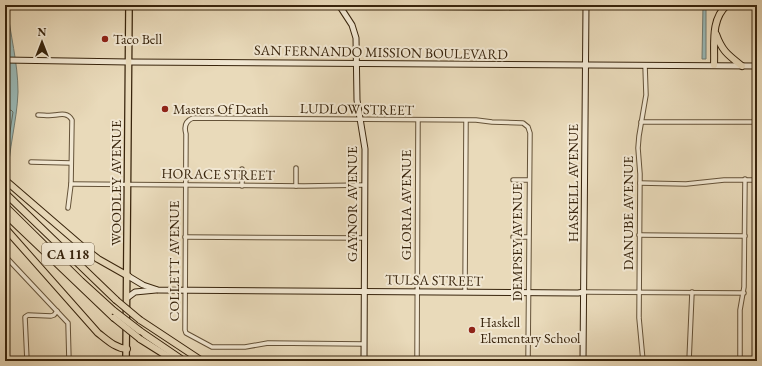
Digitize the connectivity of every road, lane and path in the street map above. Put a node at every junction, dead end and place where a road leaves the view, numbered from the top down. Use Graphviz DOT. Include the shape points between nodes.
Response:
graph roads {
  1 [pos="129,5"];
  2 [pos="192,5"];
  3 [pos="240,5"];
  4 [pos="286,5"];
  5 [pos="727,5"];
  6 [pos="339,6"];
  7 [pos="386,6"];
  8 [pos="440,6"];
  9 [pos="484,6"];
  10 [pos="529,6"];
  11 [pos="586,6"];
  12 [pos="715,31"];
  13 [pos="6,60"];
  14 [pos="129,62"];
  15 [pos="357,63"];
  16 [pos="585,65"];
  17 [pos="645,65"];
  18 [pos="714,66"];
  19 [pos="742,66"];
  20 [pos="757,66"];
  21 [pos="38,115"];
  22 [pos="360,120"];
  23 [pos="418,120"];
  24 [pos="188,121"];
  25 [pos="466,121"];
  26 [pos="641,122"];
  27 [pos="757,122"];
  28 [pos="526,124"];
  29 [pos="31,162"];
  30 [pos="71,163"];
  31 [pos="296,168"];
  32 [pos="242,169"];
  33 [pos="5,180"];
  34 [pos="513,180"];
  35 [pos="529,180"];
  36 [pos="745,180"];
  37 [pos="757,180"];
  38 [pos="640,183"];
  39 [pos="71,184"];
  40 [pos="128,184"];
  41 [pos="186,185"];
  42 [pos="365,185"];
  43 [pos="242,186"];
  44 [pos="296,186"];
  45 [pos="5,193"];
  46 [pos="5,206"];
  47 [pos="68,208"];
  48 [pos="5,214"];
  49 [pos="23,227"];
  50 [pos="5,228"];
  51 [pos="639,235"];
  52 [pos="745,236"];
  53 [pos="186,237"];
  54 [pos="513,237"];
  55 [pos="528,237"];
  56 [pos="365,238"];
  57 [pos="5,256"];
  58 [pos="128,276"];
  59 [pos="158,290"];
  60 [pos="185,290"];
  61 [pos="364,291"];
  62 [pos="417,292"];
  63 [pos="465,292"];
  64 [pos="528,292"];
  65 [pos="584,292"];
  66 [pos="639,292"];
  67 [pos="692,292"];
  68 [pos="744,293"];
  69 [pos="127,298"];
  70 [pos="57,311"];
  71 [pos="114,314"];
  72 [pos="364,344"];
  73 [pos="127,349"];
  74 [pos="27,361"];
  75 [pos="69,361"];
  76 [pos="126,361"];
  77 [pos="175,361"];
  78 [pos="184,361"];
  79 [pos="202,361"];
  80 [pos="364,361"];
  81 [pos="416,361"];
  82 [pos="528,361"];
  83 [pos="583,361"];
  84 [pos="643,361"];
  85 [pos="689,361"];
  86 [pos="740,361"];
  1 -- 14 [label="main road, WOODLEY AVENUE"];
  2 -- 3 [label="street"];
  3 -- 4 [label="street"];
  4 -- 6 [label="street"];
  5 -- 12 [label="highway" via="719,15"];
  6 -- 7 [label="street"];
  6 -- 15 [label="main road, GAYNOR AVENUE" via="355,33"];
  7 -- 8 [label="street"];
  8 -- 9 [label="street"];
  9 -- 10 [label="street"];
  10 -- 11 [label="street"];
  11 -- 16 [label="main road, HASKELL AVENUE"];
  12 -- 18 [label="highway"];
  12 -- 19 [label="highway" via="724,52"];
  13 -- 14 [label="main road, SAN FERNANDO MISSION BOULEVARD"];
  14 -- 15 [label="main road, SAN FERNANDO MISSION BOULEVARD"];
  14 -- 40 [label="main road, WOODLEY AVENUE"];
  15 -- 16 [label="main road, SAN FERNANDO MISSION BOULEVARD"];
  15 -- 22 [label="main road, GAYNOR AVENUE"];
  16 -- 17 [label="main road, SAN FERNANDO MISSION BOULEVARD"];
  16 -- 65 [label="main road, HASKELL AVENUE"];
  17 -- 18 [label="main road, SAN FERNANDO MISSION BOULEVARD"];
  17 -- 26 [label="street, DANUBE AVENUE" via="646,95"];
  18 -- 19 [label="main road, SAN FERNANDO MISSION BOULEVARD"];
  19 -- 20 [label="main road, SAN FERNANDO MISSION BOULEVARD"];
  21 -- 30 [label="street" via="64,114 70,117 73,124"];
  22 -- 23 [label="street, LUDLOW STREET"];
  22 -- 24 [label="street, LUDLOW STREET" via="193,118"];
  22 -- 42 [label="main road, GAYNOR AVENUE" via="366,149"];
  23 -- 25 [label="street, LUDLOW STREET"];
  23 -- 62 [label="street, GLORIA AVENUE"];
  24 -- 41 [label="street, COLLETT AVENUE" via="185,126"];
  25 -- 28 [label="street, LUDLOW STREET"];
  25 -- 63 [label="street"];
  26 -- 27 [label="street"];
  26 -- 38 [label="street, DANUBE AVENUE" via="638,148"];
  28 -- 35 [label="street, DEMPSEY AVENUE" via="530,129"];
  29 -- 30 [label="street"];
  30 -- 39 [label="street"];
  31 -- 44 [label="street"];
  32 -- 43 [label="street"];
  33 -- 58 [label="highway" via="98,259"];
  34 -- 35 [label="street"];
  35 -- 55 [label="street, DEMPSEY AVENUE"];
  36 -- 37 [label="street"];
  36 -- 38 [label="street" via="686,184"];
  36 -- 52 [label="street"];
  38 -- 51 [label="street, DANUBE AVENUE"];
  39 -- 40 [label="street, HORACE STREET"];
  39 -- 47 [label="street"];
  40 -- 41 [label="street, HORACE STREET"];
  40 -- 58 [label="main road, WOODLEY AVENUE"];
  41 -- 43 [label="street, HORACE STREET"];
  41 -- 53 [label="street, COLLETT AVENUE"];
  42 -- 44 [label="street, HORACE STREET"];
  42 -- 56 [label="main road, GAYNOR AVENUE"];
  43 -- 44 [label="street, HORACE STREET"];
  45 -- 79 [label="highway, CA 118, bridge" via="116,300 140,320"];
  46 -- 49 [label="highway, CA 118"];
  48 -- 49 [label="highway, CA 118"];
  49 -- 71 [label="highway, CA 118"];
  50 -- 73 [label="highway" via="98,333 120,349"];
  51 -- 52 [label="street"];
  51 -- 66 [label="street, DANUBE AVENUE"];
  52 -- 68 [label="street"];
  53 -- 56 [label="street"];
  53 -- 60 [label="street, COLLETT AVENUE"];
  54 -- 55 [label="street"];
  55 -- 64 [label="street, DEMPSEY AVENUE"];
  56 -- 61 [label="main road, GAYNOR AVENUE"];
  57 -- 70 [label="street"];
  58 -- 59 [label="main road, TULSA STREET"];
  58 -- 69 [label="main road, WOODLEY AVENUE"];
  59 -- 60 [label="main road, TULSA STREET"];
  59 -- 69 [label="main road" via="135,292"];
  60 -- 61 [label="main road, TULSA STREET"];
  60 -- 72 [label="street, COLLETT AVENUE" via="185,330 188,335 212,347 246,347 268,343"];
  61 -- 62 [label="main road, TULSA STREET"];
  61 -- 72 [label="main road, GAYNOR AVENUE"];
  62 -- 63 [label="main road, TULSA STREET"];
  62 -- 81 [label="street, GLORIA AVENUE"];
  63 -- 64 [label="main road, TULSA STREET"];
  64 -- 65 [label="main road, TULSA STREET"];
  64 -- 82 [label="street, DEMPSEY AVENUE"];
  65 -- 66 [label="street, TULSA STREET"];
  65 -- 83 [label="main road, HASKELL AVENUE"];
  66 -- 67 [label="street, TULSA STREET"];
  66 -- 84 [label="street, DANUBE AVENUE" via="639,328"];
  67 -- 68 [label="street, TULSA STREET"];
  67 -- 85 [label="street"];
  68 -- 86 [label="street" via="740,310"];
  69 -- 73 [label="main road, WOODLEY AVENUE"];
  70 -- 74 [label="street" via="51,316 25,317"];
  70 -- 75 [label="street" via="68,323"];
  71 -- 77 [label="highway, CA 118, bridge" via="140,339"];
  71 -- 78 [label="highway, CA 118, bridge"];
  72 -- 80 [label="main road, GAYNOR AVENUE"];
  73 -- 76 [label="main road, WOODLEY AVENUE"];
}
